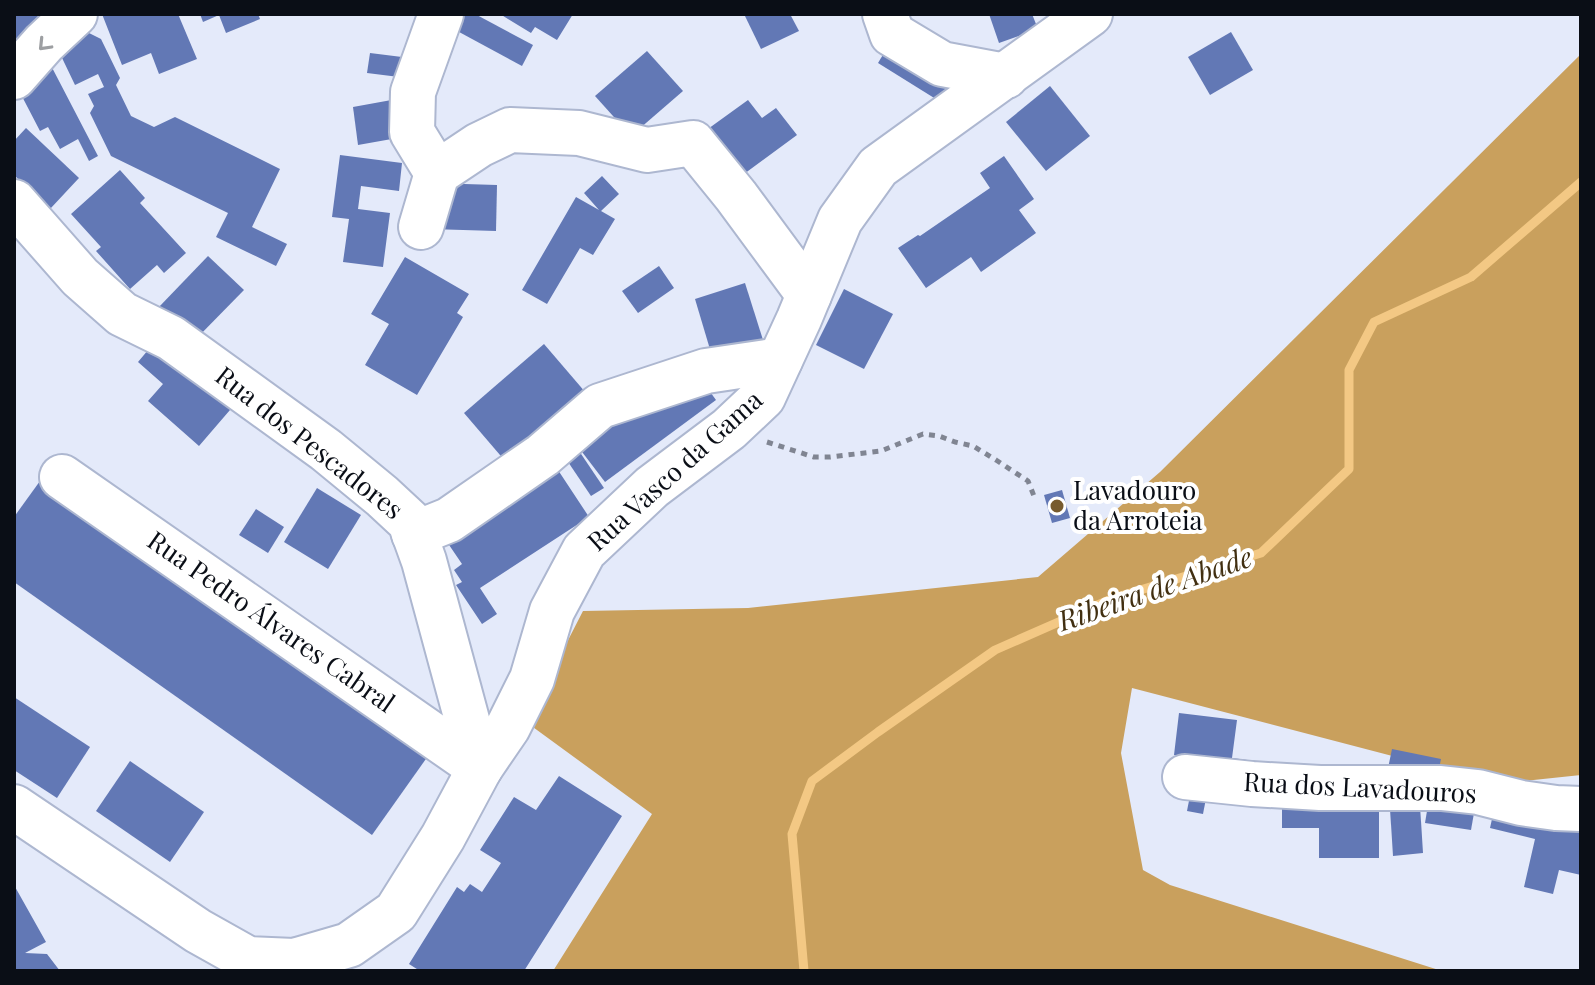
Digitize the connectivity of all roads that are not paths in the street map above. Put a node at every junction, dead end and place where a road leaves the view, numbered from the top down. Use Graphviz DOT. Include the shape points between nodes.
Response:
graph roads {
  1 [pos="75,14"];
  2 [pos="441,14"];
  3 [pos="885,14"];
  4 [pos="1090,14"];
  5 [pos="1006,76"];
  6 [pos="14,77"];
  7 [pos="437,173"];
  8 [pos="14,202"];
  9 [pos="421,227"];
  10 [pos="809,295"];
  11 [pos="780,360"];
  12 [pos="62,477"];
  13 [pos="414,534"];
  14 [pos="480,768"];
  15 [pos="1185,777"];
  16 [pos="14,807"];
  17 [pos="1581,809"];
  1 -- 6 [label="street, one-way"];
  2 -- 7 [label="street" via="413,92 412,132"];
  3 -- 5 [label="street" via="892,34 942,64"];
  4 -- 5 [label="street, Rua Vasco da Gama"];
  5 -- 10 [label="street, Rua Vasco da Gama" via="878,167 840,220"];
  7 -- 9 [label="street"];
  7 -- 10 [label="street" via="510,130 579,133 647,150 693,143"];
  8 -- 13 [label="street, Rua dos Pescadores" via="80,277 122,314 171,338 326,450 410,522"];
  10 -- 11 [label="street, Rua Vasco da Gama"];
  11 -- 13 [label="street" via="706,371 600,406 543,455 449,520"];
  11 -- 14 [label="street, Rua Vasco da Gama" via="763,397 652,487 584,551 552,611 532,679"];
  12 -- 14 [label="street, Rua Pedro Álvares Cabral"];
  13 -- 14 [label="street, Rua dos Pescadores"];
  14 -- 16 [label="street, Rua Vasco da Gama" via="396,912 349,945 294,961 248,959"];
  15 -- 17 [label="street, Rua dos Lavadouros" via="1320,788 1441,788"];
}
